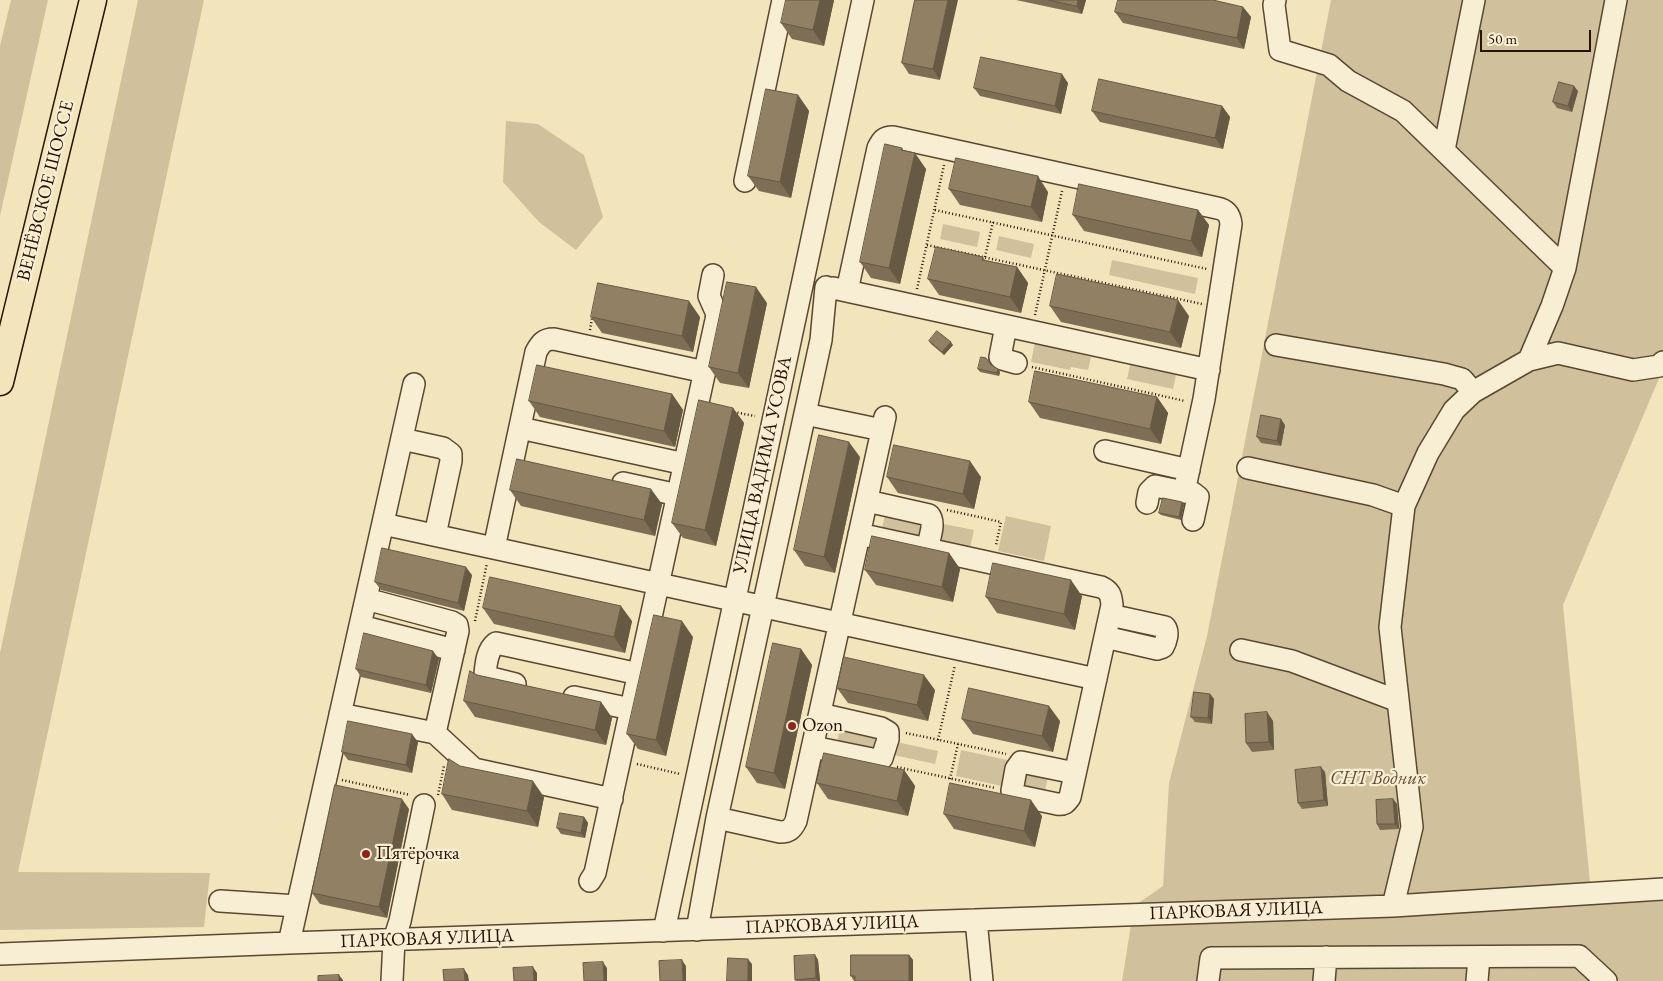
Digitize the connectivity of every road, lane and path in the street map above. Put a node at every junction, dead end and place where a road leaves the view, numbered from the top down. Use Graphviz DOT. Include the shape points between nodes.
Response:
graph roads {
  1 [pos="93,0"];
  2 [pos="783,0"];
  3 [pos="863,0"];
  4 [pos="1276,0"];
  5 [pos="1474,0"];
  6 [pos="1616,0"];
  7 [pos="948,149"];
  8 [pos="1444,150"];
  9 [pos="745,181"];
  10 [pos="934,210"];
  11 [pos="993,222"];
  12 [pos="927,245"];
  13 [pos="985,257"];
  14 [pos="1565,268"];
  15 [pos="1224,273"];
  16 [pos="713,275"];
  17 [pos="803,282"];
  18 [pos="826,287"];
  19 [pos="847,292"];
  20 [pos="913,306"];
  21 [pos="1218,308"];
  22 [pos="592,317"];
  23 [pos="1006,326"];
  24 [pos="1276,345"];
  25 [pos="586,346"];
  26 [pos="1529,360"];
  27 [pos="1663,362"];
  28 [pos="1016,363"];
  29 [pos="1208,370"];
  30 [pos="705,372"];
  31 [pos="0,382"];
  32 [pos="414,384"];
  33 [pos="1473,392"];
  34 [pos="698,404"];
  35 [pos="805,414"];
  36 [pos="773,420"];
  37 [pos="520,428"];
  38 [pos="402,439"];
  39 [pos="1105,451"];
  40 [pos="685,464"];
  41 [pos="1248,468"];
  42 [pos="1189,470"];
  43 [pos="600,478"];
  44 [pos="1184,492"];
  45 [pos="678,495"];
  46 [pos="867,500"];
  47 [pos="1147,503"];
  48 [pos="1404,506"];
  49 [pos="929,515"];
  50 [pos="1193,520"];
  51 [pos="382,524"];
  52 [pos="859,534"];
  53 [pos="435,535"];
  54 [pos="494,548"];
  55 [pos="927,549"];
  56 [pos="992,563"];
  57 [pos="659,584"];
  58 [pos="366,600"];
  59 [pos="734,600"];
  60 [pos="763,606"];
  61 [pos="1110,614"];
  62 [pos="840,623"];
  63 [pos="360,626"];
  64 [pos="1105,638"];
  65 [pos="958,649"];
  66 [pos="454,650"];
  67 [pos="1241,650"];
  68 [pos="639,674"];
  69 [pos="1096,679"];
  70 [pos="1398,701"];
  71 [pos="631,709"];
  72 [pos="340,714"];
  73 [pos="820,714"];
  74 [pos="888,732"];
  75 [pos="435,733"];
  76 [pos="938,740"];
  77 [pos="958,744"];
  78 [pos="813,747"];
  79 [pos="882,758"];
  80 [pos="620,760"];
  81 [pos="1022,762"];
  82 [pos="1075,773"];
  83 [pos="326,776"];
  84 [pos="697,777"];
  85 [pos="950,779"];
  86 [pos="1012,791"];
  87 [pos="612,799"];
  88 [pos="420,800"];
  89 [pos="717,818"];
  90 [pos="590,881"];
  91 [pos="1663,889"];
  92 [pos="220,901"];
  93 [pos="297,906"];
  94 [pos="1393,906"];
  95 [pos="976,920"];
  96 [pos="697,930"];
  97 [pos="664,931"];
  98 [pos="394,940"];
  99 [pos="289,943"];
  100 [pos="0,954"];
  101 [pos="1326,957"];
  102 [pos="1479,957"];
  103 [pos="392,981"];
  104 [pos="982,981"];
  105 [pos="1208,981"];
  106 [pos="1324,981"];
  107 [pos="1477,981"];
  108 [pos="1606,981"];
  1 -- 31 [label="main road, ВЕНЁВСКОЕ ШОССЕ"];
  2 -- 9 [label="street"];
  3 -- 17 [label="street, УЛИЦА ВАДИМА УСОВА"];
  4 -- 8 [label="street" via="1280,50 1329,65 1348,80 1403,111"];
  5 -- 8 [label="street"];
  6 -- 14 [label="street"];
  7 -- 10 [label="path"];
  7 -- 15 [label="street" via="1221,209 1227,212 1231,224"];
  7 -- 19 [label="street" via="893,137 881,141"];
  8 -- 14 [label="street"];
  10 -- 11 [label="path"];
  10 -- 12 [label="path"];
  11 -- 13 [label="path"];
  11 -- 15 [label="path"];
  12 -- 13 [label="path"];
  12 -- 20 [label="path"];
  13 -- 21 [label="path"];
  14 -- 26 [label="street"];
  15 -- 21 [label="street"];
  16 -- 30 [label="street" via="708,296 717,314"];
  17 -- 18 [label="street"];
  17 -- 36 [label="street, УЛИЦА ВАДИМА УСОВА"];
  18 -- 19 [label="street"];
  18 -- 35 [label="street" via="822,340"];
  19 -- 20 [label="street"];
  20 -- 23 [label="street"];
  21 -- 29 [label="street"];
  22 -- 25 [label="path"];
  23 -- 28 [label="street" via="1000,357"];
  23 -- 29 [label="street"];
  24 -- 33 [label="street" via="1444,374 1462,379"];
  25 -- 30 [label="street"];
  25 -- 37 [label="street" via="554,339 540,343"];
  26 -- 27 [label="street" via="1558,353 1633,370 1659,366"];
  26 -- 33 [label="street"];
  29 -- 42 [label="street"];
  30 -- 34 [label="street"];
  32 -- 38 [label="street"];
  33 -- 48 [label="street" via="1454,410 1428,453"];
  34 -- 36 [label="path"];
  34 -- 40 [label="street"];
  35 -- 46 [label="street" via="883,424"];
  35 -- 60 [label="street"];
  36 -- 59 [label="street, УЛИЦА ВАДИМА УСОВА"];
  37 -- 40 [label="street"];
  37 -- 54 [label="street" via="522,461"];
  38 -- 51 [label="street"];
  38 -- 53 [label="street" via="444,448 451,454"];
  39 -- 42 [label="street"];
  40 -- 45 [label="street"];
  41 -- 48 [label="street" via="1372,495"];
  42 -- 44 [label="street"];
  43 -- 45 [label="street"];
  44 -- 47 [label="street" via="1155,486"];
  44 -- 50 [label="street" via="1198,497"];
  45 -- 57 [label="street"];
  46 -- 49 [label="street"];
  46 -- 52 [label="street"];
  48 -- 70 [label="street" via="1390,627"];
  49 -- 55 [label="street" via="932,525"];
  49 -- 56 [label="path" via="942,509 1001,522"];
  51 -- 53 [label="street"];
  51 -- 58 [label="street"];
  52 -- 55 [label="street"];
  52 -- 62 [label="street"];
  53 -- 54 [label="street"];
  54 -- 57 [label="street"];
  55 -- 56 [label="street"];
  56 -- 61 [label="street" via="1101,587 1111,595"];
  57 -- 59 [label="street"];
  57 -- 68 [label="street"];
  58 -- 63 [label="street"];
  58 -- 66 [label="street" via="452,622 458,630"];
  59 -- 60 [label="street"];
  59 -- 84 [label="street, УЛИЦА ВАДИМА УСОВА"];
  60 -- 62 [label="street"];
  60 -- 89 [label="street"];
  61 -- 64 [label="street"];
  61 -- 64 [label="street" via="1165,627 1165,644 1157,649"];
  62 -- 65 [label="street"];
  62 -- 73 [label="street"];
  63 -- 66 [label="street"];
  63 -- 72 [label="street"];
  64 -- 69 [label="street"];
  65 -- 69 [label="street"];
  65 -- 76 [label="path"];
  66 -- 75 [label="street"];
  67 -- 70 [label="street" via="1292,661"];
  68 -- 71 [label="street"];
  68 -- 71 [label="street" via="500,643 492,646 485,670 487,676"];
  69 -- 82 [label="street"];
  70 -- 94 [label="street" via="1412,827"];
  71 -- 80 [label="street"];
  72 -- 75 [label="street"];
  72 -- 83 [label="street"];
  73 -- 74 [label="street"];
  73 -- 78 [label="street"];
  74 -- 76 [label="path" via="895,730"];
  74 -- 79 [label="street"];
  75 -- 87 [label="street" via="474,768"];
  76 -- 77 [label="path"];
  77 -- 81 [label="path" via="1013,756"];
  77 -- 85 [label="path"];
  78 -- 79 [label="street" via="872,760"];
  78 -- 89 [label="street" via="792,828 780,832"];
  79 -- 85 [label="path" via="888,765"];
  80 -- 84 [label="path"];
  80 -- 87 [label="street"];
  81 -- 82 [label="street"];
  81 -- 86 [label="street" via="1016,769"];
  82 -- 86 [label="street" via="1070,797 1062,804 1019,796"];
  83 -- 88 [label="path"];
  83 -- 93 [label="street"];
  84 -- 97 [label="street, УЛИЦА ВАДИМА УСОВА"];
  85 -- 86 [label="path"];
  87 -- 90 [label="street" via="595,874"];
  88 -- 98 [label="street"];
  89 -- 96 [label="street"];
  91 -- 94 [label="street, ПАРКОВАЯ УЛИЦА"];
  92 -- 93 [label="street"];
  93 -- 99 [label="street"];
  94 -- 95 [label="street, ПАРКОВАЯ УЛИЦА"];
  95 -- 96 [label="street, ПАРКОВАЯ УЛИЦА"];
  95 -- 104 [label="street"];
  96 -- 97 [label="street, ПАРКОВАЯ УЛИЦА"];
  97 -- 98 [label="street, ПАРКОВАЯ УЛИЦА"];
  98 -- 99 [label="street, ПАРКОВАЯ УЛИЦА"];
  98 -- 103 [label="street"];
  99 -- 100 [label="street, ПАРКОВАЯ УЛИЦА"];
  101 -- 102 [label="street"];
  101 -- 105 [label="street" via="1211,958"];
  101 -- 106 [label="street"];
  102 -- 107 [label="street"];
  102 -- 108 [label="street" via="1579,956"];
}
